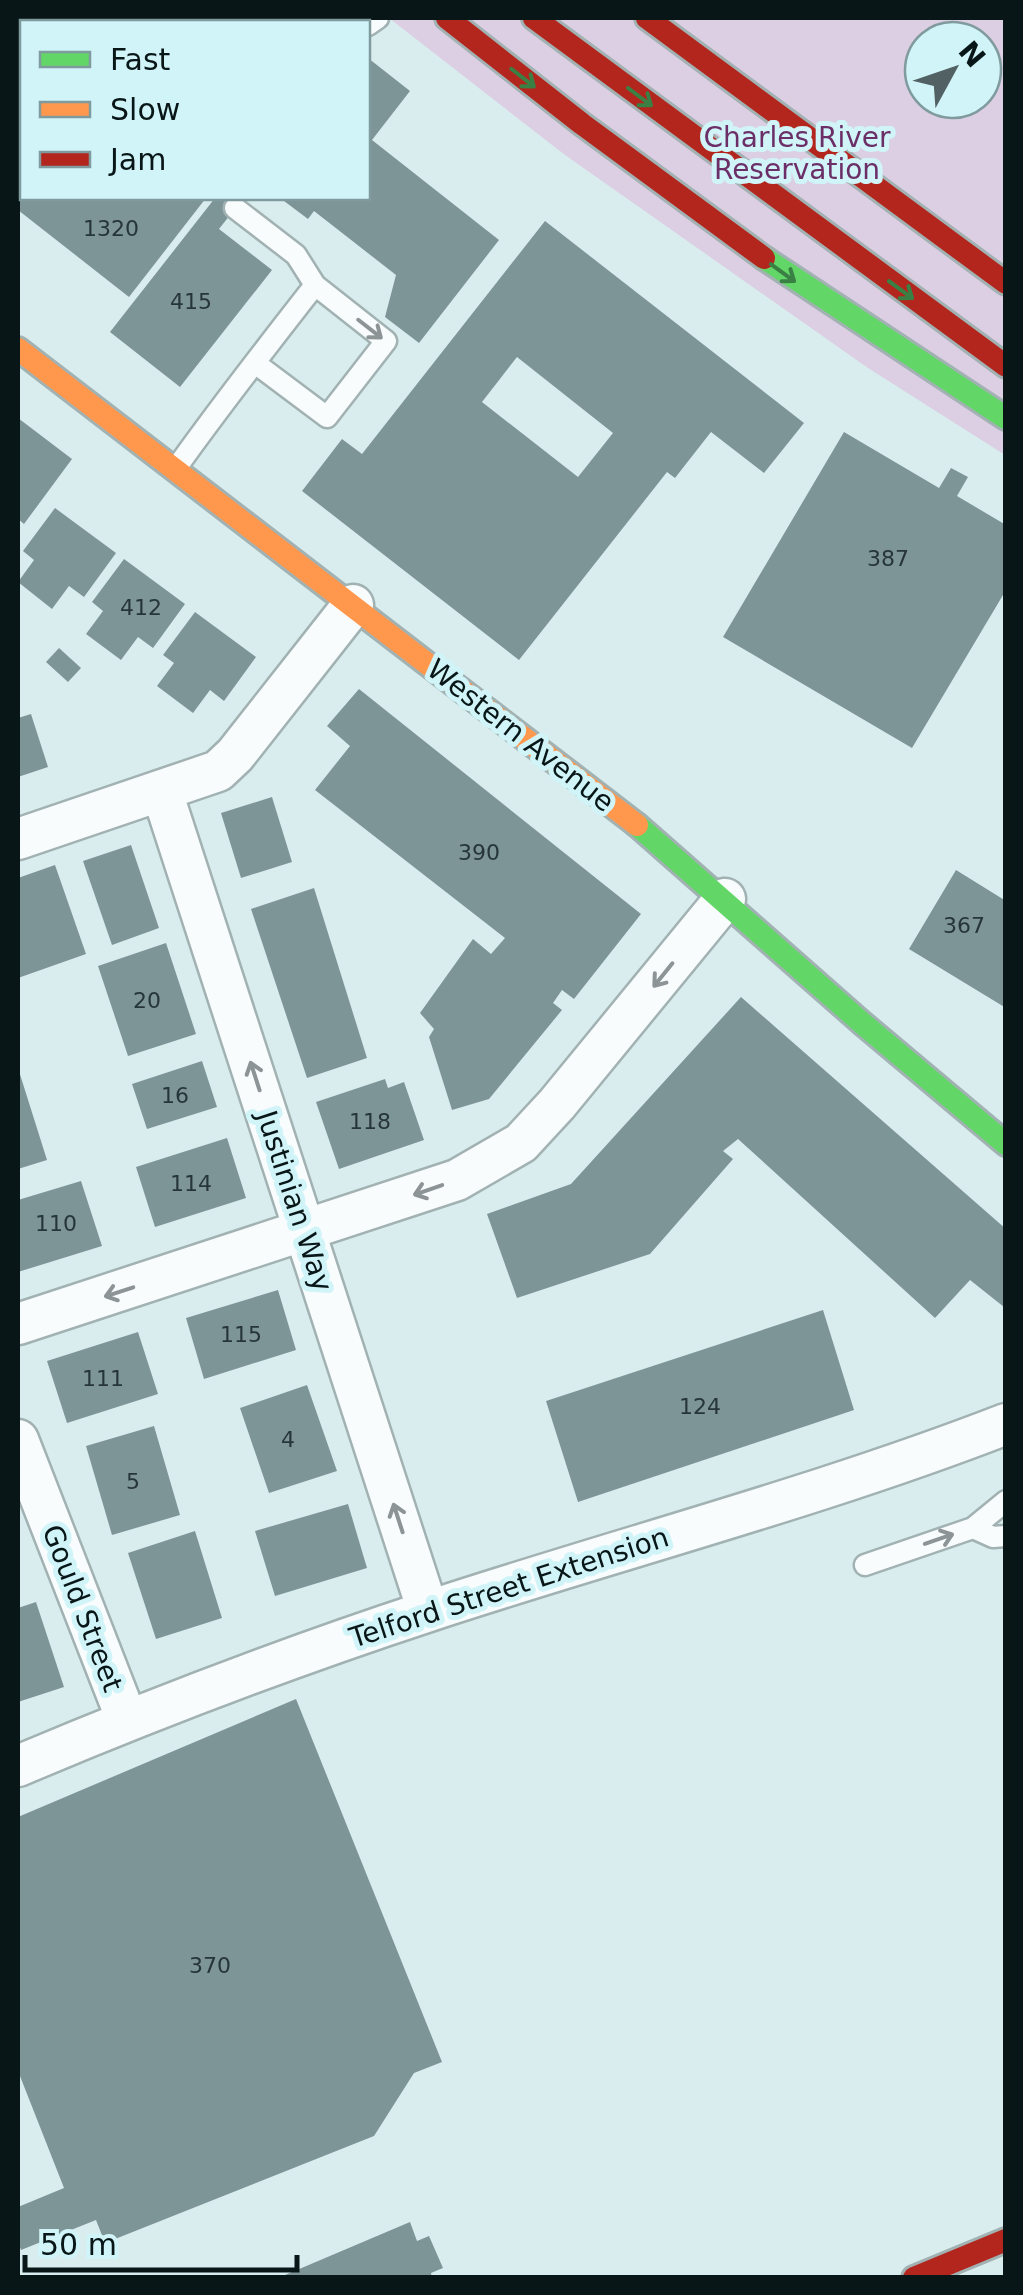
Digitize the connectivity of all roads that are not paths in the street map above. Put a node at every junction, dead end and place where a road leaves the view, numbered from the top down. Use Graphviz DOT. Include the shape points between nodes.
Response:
graph roads {
  1 [pos="447,18"];
  2 [pos="534,18"];
  3 [pos="647,18"];
  4 [pos="235,208"];
  5 [pos="1006,283"];
  6 [pos="315,285"];
  7 [pos="18,349"];
  8 [pos="255,362"];
  9 [pos="1006,366"];
  10 [pos="1006,418"];
  11 [pos="176,468"];
  12 [pos="352,605"];
  13 [pos="162,792"];
  14 [pos="18,838"];
  15 [pos="725,900"];
  16 [pos="1006,1144"];
  17 [pos="305,1232"];
  18 [pos="18,1324"];
  19 [pos="1006,1424"];
  20 [pos="18,1440"];
  21 [pos="1006,1501"];
  22 [pos="973,1528"];
  23 [pos="1006,1536"];
  24 [pos="865,1564"];
  25 [pos="428,1611"];
  26 [pos="127,1720"];
  27 [pos="18,1766"];
  28 [pos="1006,2240"];
  29 [pos="914,2278"];
  1 -- 10 [label="main road, one-way" via="772,266"];
  2 -- 9 [label="main road, one-way"];
  3 -- 5 [label="main road"];
  4 -- 6 [label="lane" via="296,255"];
  6 -- 8 [label="lane"];
  6 -- 8 [label="lane, one-way" via="386,342 327,417"];
  7 -- 11 [label="main road, Western Avenue"];
  8 -- 11 [label="lane"];
  11 -- 12 [label="main road, Western Avenue"];
  12 -- 13 [label="street" via="226,765"];
  12 -- 15 [label="main road, Western Avenue"];
  13 -- 14 [label="street"];
  17 -- 13 [label="street, Justinian Way, one-way"];
  15 -- 16 [label="main road, Western Avenue"];
  15 -- 17 [label="street, one-way" via="521,1143 457,1180"];
  17 -- 18 [label="street, one-way"];
  25 -- 17 [label="street, Justinian Way, one-way"];
  19 -- 25 [label="street, Telford Street Extension"];
  20 -- 26 [label="street, Gould Street"];
  21 -- 22 [label="lane"];
  22 -- 23 [label="lane" via="993,1538"];
  24 -- 22 [label="lane, one-way"];
  25 -- 26 [label="street, Telford Street Extension"];
  26 -- 27 [label="street, Telford Street Extension"];
  28 -- 29 [label="main road"];
}
